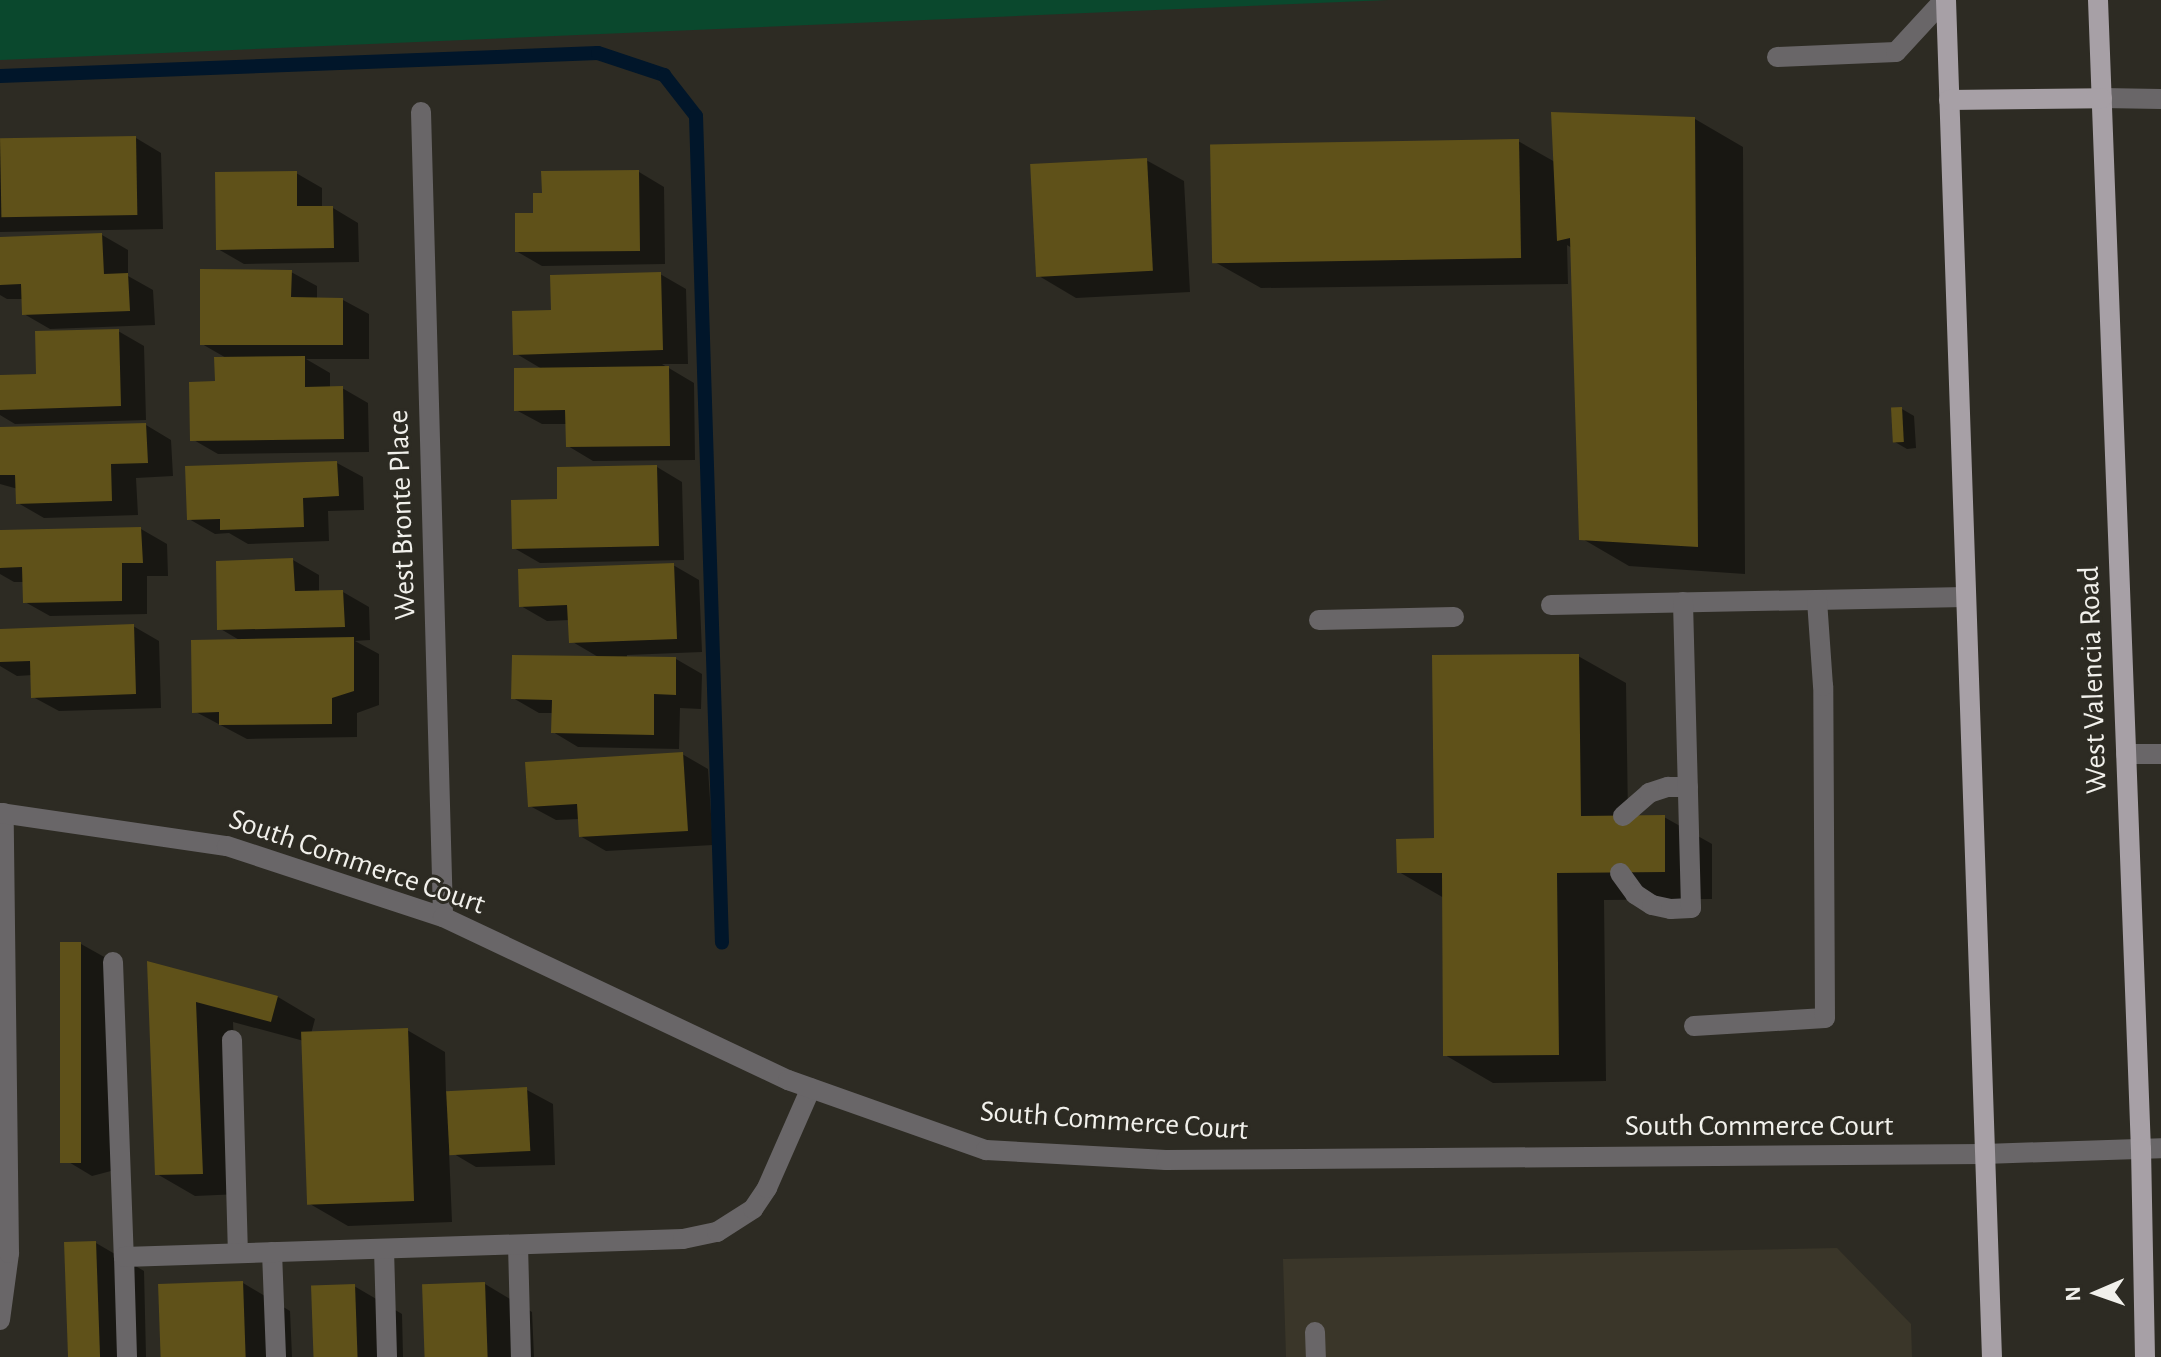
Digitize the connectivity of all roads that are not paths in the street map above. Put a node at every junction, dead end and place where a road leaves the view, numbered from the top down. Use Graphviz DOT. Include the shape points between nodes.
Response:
graph roads {
  1 [pos="1945,0"];
  2 [pos="2098,0"];
  3 [pos="1777,57"];
  4 [pos="2102,98"];
  5 [pos="2161,99"];
  6 [pos="1949,100"];
  7 [pos="421,112"];
  8 [pos="1965,597"];
  9 [pos="1817,600"];
  10 [pos="1683,602"];
  11 [pos="1551,605"];
  12 [pos="1454,617"];
  13 [pos="1319,620"];
  14 [pos="2126,754"];
  15 [pos="2161,754"];
  16 [pos="1688,787"];
  17 [pos="2,813"];
  18 [pos="1623,816"];
  19 [pos="1620,873"];
  20 [pos="443,917"];
  21 [pos="113,962"];
  22 [pos="1694,1026"];
  23 [pos="232,1040"];
  24 [pos="811,1088"];
  25 [pos="2151,1148"];
  26 [pos="1984,1154"];
  27 [pos="518,1245"];
  28 [pos="384,1249"];
  29 [pos="272,1252"];
  30 [pos="4,1253"];
  31 [pos="238,1253"];
  32 [pos="124,1257"];
  33 [pos="0,1320"];
  34 [pos="1315,1332"];
  35 [pos="127,1357"];
  36 [pos="276,1357"];
  37 [pos="387,1357"];
  38 [pos="521,1357"];
  39 [pos="1316,1357"];
  40 [pos="1992,1357"];
  41 [pos="2145,1357"];
  1 -- 3 [label="street" via="1896,52"];
  1 -- 6 [label="main road"];
  2 -- 4 [label="main road, West Valencia Road"];
  4 -- 5 [label="street"];
  4 -- 6 [label="main road"];
  4 -- 14 [label="main road, West Valencia Road"];
  6 -- 8 [label="main road"];
  7 -- 20 [label="street, West Bronte Place"];
  8 -- 9 [label="street"];
  8 -- 26 [label="main road"];
  9 -- 10 [label="street"];
  9 -- 22 [label="street" via="1823,686 1825,1018"];
  10 -- 11 [label="street"];
  10 -- 16 [label="street"];
  12 -- 13 [label="street"];
  14 -- 15 [label="street"];
  14 -- 25 [label="main road, West Valencia Road"];
  16 -- 18 [label="street" via="1649,793"];
  16 -- 19 [label="street" via="1691,908 1652,905 1635,894"];
  17 -- 20 [label="street, South Commerce Court" via="227,846"];
  17 -- 30 [label="street"];
  20 -- 24 [label="street, South Commerce Court"];
  21 -- 32 [label="street"];
  23 -- 31 [label="street"];
  24 -- 26 [label="street, South Commerce Court" via="986,1150 1151,1160"];
  24 -- 27 [label="street" via="767,1188 753,1209 717,1232 683,1239"];
  25 -- 26 [label="street, South Commerce Court"];
  25 -- 41 [label="main road, West Valencia Road"];
  26 -- 40 [label="main road"];
  27 -- 28 [label="street"];
  27 -- 38 [label="street"];
  28 -- 29 [label="street"];
  28 -- 37 [label="street"];
  29 -- 31 [label="street"];
  29 -- 36 [label="street"];
  30 -- 33 [label="street"];
  31 -- 32 [label="street"];
  32 -- 35 [label="street"];
  34 -- 39 [label="street"];
}
